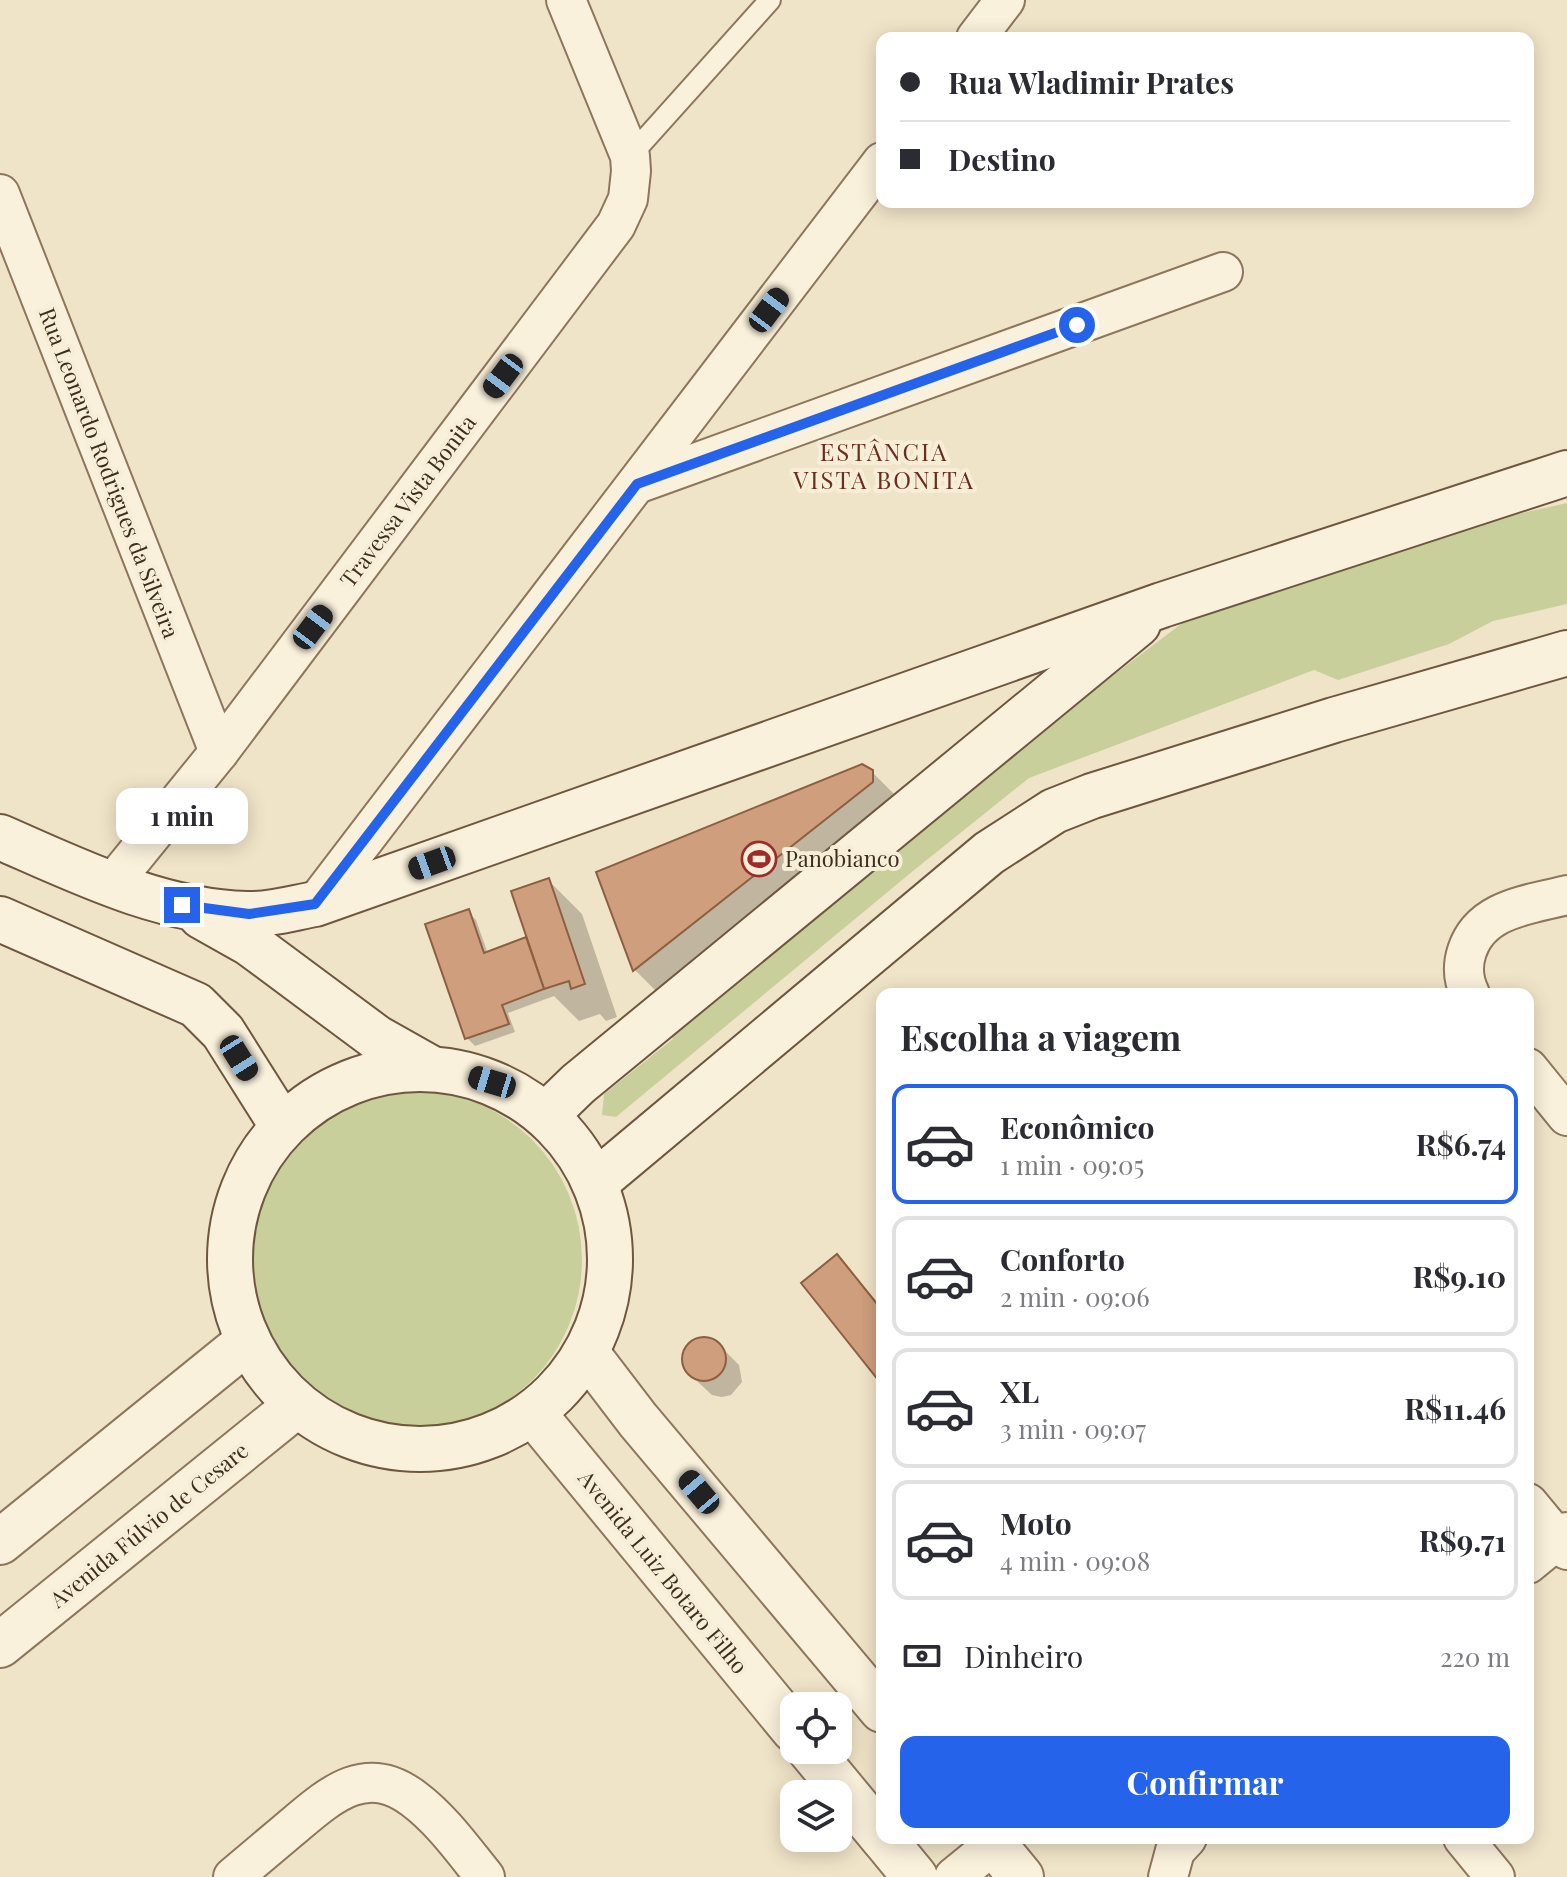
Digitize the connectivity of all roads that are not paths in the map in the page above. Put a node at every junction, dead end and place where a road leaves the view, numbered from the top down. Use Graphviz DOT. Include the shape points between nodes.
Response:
graph roads {
  1 [pos="566,0"];
  2 [pos="770,0"];
  3 [pos="1005,0"];
  4 [pos="981,32"];
  5 [pos="630,170"];
  6 [pos="876,170"];
  7 [pos="0,194"];
  8 [pos="1223,272"];
  9 [pos="1567,473"];
  10 [pos="637,484"];
  11 [pos="1162,605"];
  12 [pos="1567,653"];
  13 [pos="219,752"];
  14 [pos="0,837"];
  15 [pos="111,885"];
  16 [pos="1567,895"];
  17 [pos="315,904"];
  18 [pos="182,905"];
  19 [pos="0,919"];
  20 [pos="1467,980"];
  21 [pos="432,1069"];
  22 [pos="1534,1075"];
  23 [pos="546,1115"];
  24 [pos="1567,1116"];
  25 [pos="283,1127"];
  26 [pos="595,1183"];
  27 [pos="248,1341"];
  28 [pos="586,1352"];
  29 [pos="297,1405"];
  30 [pos="533,1413"];
  31 [pos="1534,1509"];
  32 [pos="1564,1541"];
  33 [pos="0,1542"];
  34 [pos="1534,1560"];
  35 [pos="0,1645"];
  36 [pos="876,1703"];
  37 [pos="780,1713"];
  38 [pos="821,1764"];
  39 [pos="876,1831"];
  40 [pos="887,1844"];
  41 [pos="991,1844"];
  42 [pos="998,1844"];
  43 [pos="1181,1844"];
  44 [pos="1468,1844"];
  45 [pos="233,1877"];
  46 [pos="485,1877"];
  47 [pos="915,1877"];
  48 [pos="954,1877"];
  49 [pos="1021,1877"];
  50 [pos="1168,1877"];
  51 [pos="1495,1877"];
  1 -- 5 [label="street"];
  2 -- 5 [label="lane, Travessa Vista Bonita"];
  3 -- 4 [label="street"];
  5 -- 13 [label="street, Travessa Vista Bonita" via="616,225"];
  6 -- 10 [label="street"];
  7 -- 13 [label="street, Rua Leonardo Rodrigues da Silveira"];
  8 -- 10 [label="street"];
  9 -- 11 [label="main road"];
  10 -- 17 [label="street"];
  11 -- 17 [label="main road"];
  11 -- 23 [label="main road"];
  12 -- 26 [label="main road" via="1334,720 1054,811 989,853"];
  13 -- 15 [label="street, Travessa Vista Bonita"];
  14 -- 15 [label="main road"];
  15 -- 18 [label="main road"];
  16 -- 20 [label="street" via="1488,920 1473,936"];
  17 -- 18 [label="main road" via="249,914"];
  18 -- 21 [label="main road" via="249,943 377,1038"];
  19 -- 25 [label="main road" via="196,1005 223,1032"];
  21 -- 23 [label="main road" via="492,1082"];
  21 -- 25 [label="main road" via="351,1082"];
  22 -- 24 [label="street"];
  23 -- 26 [label="main road" via="574,1146"];
  25 -- 27 [label="main road" via="253,1169 233,1229 233,1293"];
  26 -- 28 [label="main road" via="605,1210 611,1268 599,1326"];
  27 -- 29 [label="main road"];
  27 -- 33 [label="main road"];
  28 -- 30 [label="main road" via="572,1375"];
  28 -- 36 [label="main road"];
  29 -- 30 [label="main road" via="363,1441 422,1449 480,1440"];
  29 -- 35 [label="main road, Avenida Fúlvio de Cesare"];
  30 -- 37 [label="main road, Avenida Luiz Botaro Filho"];
  31 -- 32 [label="street"];
  32 -- 34 [label="street"];
  38 -- 39 [label="main road"];
  40 -- 47 [label="main road"];
  41 -- 48 [label="street"];
  42 -- 49 [label="main road"];
  43 -- 50 [label="street"];
  44 -- 51 [label="street"];
  45 -- 46 [label="street" via="327,1798 365,1783 392,1785 415,1799"];
}
